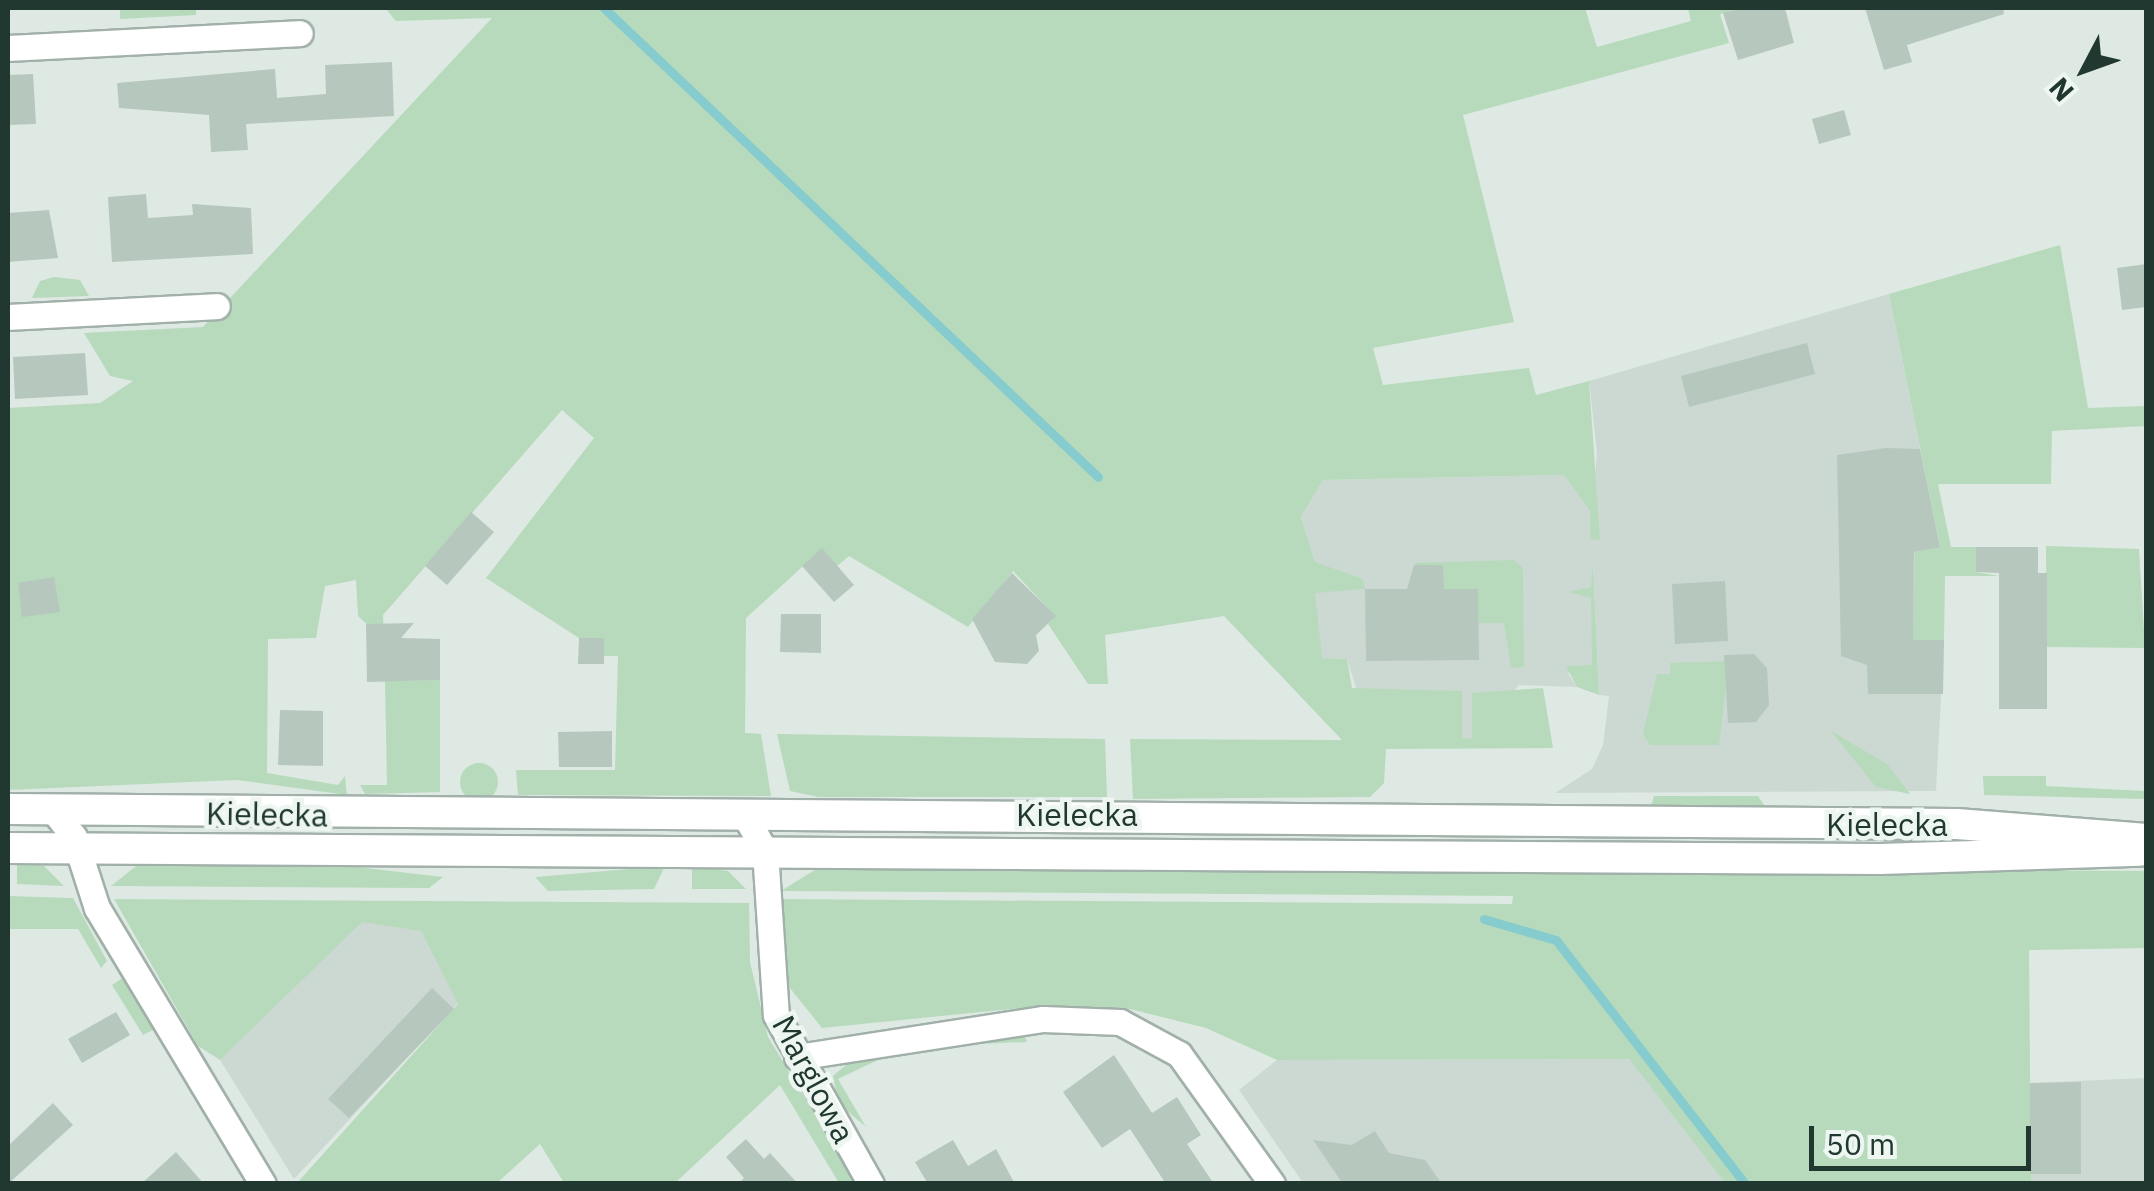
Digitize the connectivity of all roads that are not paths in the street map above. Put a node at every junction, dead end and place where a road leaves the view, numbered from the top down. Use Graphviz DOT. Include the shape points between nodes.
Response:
graph roads {
  1 [pos="300,33"];
  2 [pos="8,48"];
  3 [pos="218,306"];
  4 [pos="8,317"];
  5 [pos="8,808"];
  6 [pos="53,810"];
  7 [pos="112,812"];
  8 [pos="819,813"];
  9 [pos="744,814"];
  10 [pos="2146,840"];
  11 [pos="78,847"];
  12 [pos="8,848"];
  13 [pos="2146,850"];
  14 [pos="765,852"];
  15 [pos="797,1056"];
  16 [pos="263,1184"];
  17 [pos="870,1184"];
  18 [pos="1272,1184"];
  1 -- 2 [label="street"];
  3 -- 4 [label="street"];
  5 -- 6 [label="main road, Kielecka"];
  6 -- 7 [label="main road, Kielecka"];
  6 -- 11 [label="street"];
  7 -- 9 [label="main road, Kielecka"];
  7 -- 11 [label="street"];
  8 -- 9 [label="main road, Kielecka"];
  8 -- 10 [label="main road, Kielecka" via="1957,824"];
  8 -- 14 [label="street"];
  9 -- 14 [label="street, Marglowa"];
  11 -- 12 [label="main road, Kielecka"];
  11 -- 14 [label="main road, Kielecka"];
  11 -- 16 [label="street" via="88,891"];
  13 -- 14 [label="main road, Kielecka" via="1880,859"];
  14 -- 15 [label="street, Marglowa" via="771,994"];
  15 -- 17 [label="street, Marglowa"];
  15 -- 18 [label="street" via="1043,1019 1120,1022 1178,1054"];
}
